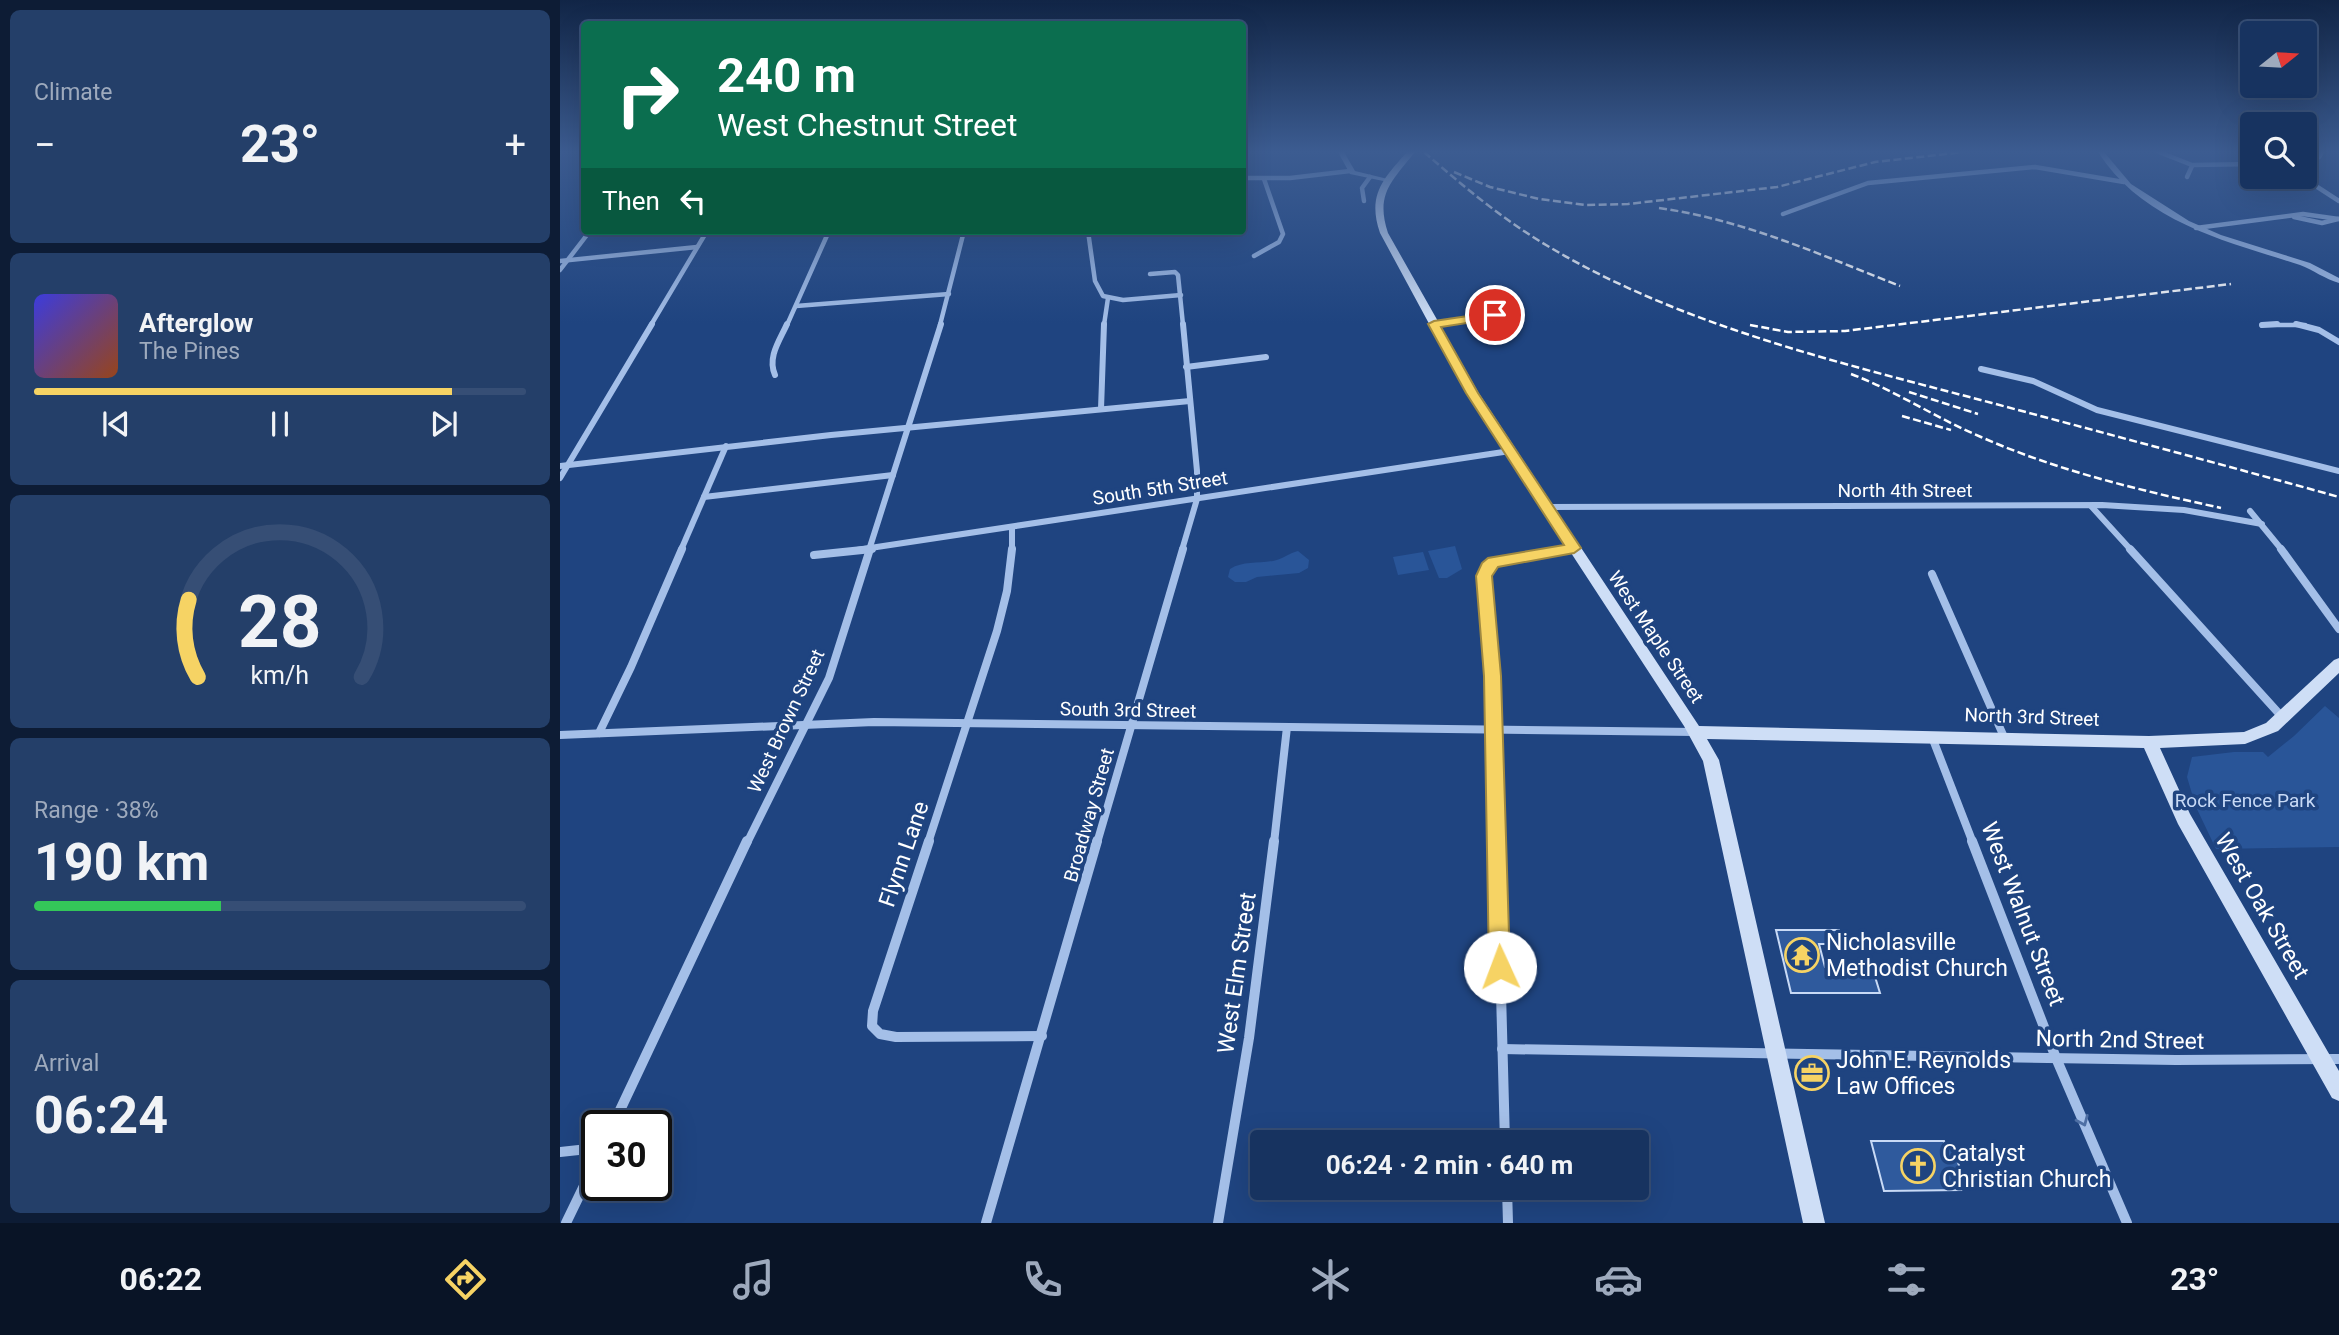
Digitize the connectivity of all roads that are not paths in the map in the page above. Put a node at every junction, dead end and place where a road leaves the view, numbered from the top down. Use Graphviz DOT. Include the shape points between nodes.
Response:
graph roads {
  1 [pos="1274,209"];
  2 [pos="1378,209"];
  3 [pos="1796,209"];
  4 [pos="2166,209"];
  5 [pos="1783,214"];
  6 [pos="2338,219"];
  7 [pos="2196,228"];
  8 [pos="587,235"];
  9 [pos="704,235"];
  10 [pos="826,235"];
  11 [pos="963,235"];
  12 [pos="1089,235"];
  13 [pos="697,247"];
  14 [pos="1254,256"];
  15 [pos="568,260"];
  16 [pos="560,261"];
  17 [pos="560,270"];
  18 [pos="1150,274"];
  19 [pos="2339,281"];
  20 [pos="949,294"];
  21 [pos="1181,295"];
  22 [pos="1108,298"];
  23 [pos="796,306"];
  24 [pos="1522,311"];
  25 [pos="1434,324"];
  26 [pos="2262,325"];
  27 [pos="2339,342"];
  28 [pos="1266,356"];
  29 [pos="1186,367"];
  30 [pos="1981,369"];
  31 [pos="775,375"];
  32 [pos="1190,401"];
  33 [pos="1101,409"];
  34 [pos="908,429"];
  35 [pos="726,446"];
  36 [pos="1510,451"];
  37 [pos="564,465"];
  38 [pos="2339,471"];
  39 [pos="893,475"];
  40 [pos="560,478"];
  41 [pos="704,497"];
  42 [pos="1197,499"];
  43 [pos="2091,506"];
  44 [pos="1547,507"];
  45 [pos="2250,512"];
  46 [pos="2262,524"];
  47 [pos="1012,527"];
  48 [pos="1574,548"];
  49 [pos="869,549"];
  50 [pos="814,555"];
  51 [pos="1933,574"];
  52 [pos="2339,629"];
  53 [pos="2339,664"];
  54 [pos="2283,718"];
  55 [pos="808,723"];
  56 [pos="968,723"];
  57 [pos="1131,725"];
  58 [pos="1287,727"];
  59 [pos="1493,730"];
  60 [pos="1696,732"];
  61 [pos="599,733"];
  62 [pos="560,735"];
  63 [pos="1932,736"];
  64 [pos="2004,737"];
  65 [pos="2149,742"];
  66 [pos="1042,1036"];
  67 [pos="1503,1049"];
  68 [pos="1775,1052"];
  69 [pos="2056,1058"];
  70 [pos="2330,1059"];
  71 [pos="2339,1091"];
  72 [pos="620,1110"];
  73 [pos="1505,1130"];
  74 [pos="581,1149"];
  75 [pos="560,1152"];
  76 [pos="581,1192"];
  77 [pos="1507,1200"];
  78 [pos="566,1223"];
  79 [pos="986,1223"];
  80 [pos="1218,1223"];
  81 [pos="1508,1223"];
  82 [pos="1814,1223"];
  83 [pos="2127,1223"];
  1 -- 14 [label="street" via="1283,234 1279,242"];
  2 -- 25 [label="main road, West Maple Street" via="1378,219"];
  3 -- 5 [label="street"];
  4 -- 7 [label="street"];
  6 -- 7 [label="street" via="2322,223 2294,217 2254,219"];
  7 -- 19 [label="street" via="2307,265"];
  8 -- 15 [label="street"];
  9 -- 13 [label="street"];
  10 -- 23 [label="street"];
  11 -- 20 [label="street, West Brown Street"];
  12 -- 22 [label="street" via="1095,281"];
  13 -- 15 [label="street"];
  13 -- 37 [label="street"];
  15 -- 16 [label="street"];
  15 -- 17 [label="street"];
  18 -- 21 [label="street" via="1175,272"];
  20 -- 23 [label="street"];
  20 -- 34 [label="street, West Brown Street"];
  21 -- 22 [label="street"];
  21 -- 29 [label="street, Broadway Street"];
  22 -- 33 [label="street"];
  23 -- 31 [label="street" via="772,358"];
  24 -- 25 [label="street"];
  25 -- 36 [label="main road, West Maple Street"];
  26 -- 27 [label="street" via="2297,322"];
  28 -- 29 [label="street"];
  29 -- 32 [label="street, Broadway Street"];
  30 -- 38 [label="street" via="2033,381 2097,410"];
  32 -- 33 [label="street"];
  32 -- 42 [label="street, Broadway Street"];
  33 -- 34 [label="street"];
  34 -- 35 [label="street"];
  34 -- 39 [label="street, West Brown Street"];
  35 -- 37 [label="street"];
  35 -- 41 [label="street"];
  36 -- 42 [label="street, South 5th Street"];
  36 -- 44 [label="main road, West Maple Street"];
  37 -- 40 [label="street"];
  39 -- 41 [label="street"];
  39 -- 49 [label="street, West Brown Street"];
  41 -- 61 [label="street"];
  42 -- 47 [label="street, South 5th Street"];
  42 -- 57 [label="street, Broadway Street"];
  43 -- 44 [label="street, North 4th Street"];
  43 -- 46 [label="street, North 4th Street" via="2194,510"];
  43 -- 54 [label="street"];
  44 -- 48 [label="main road, West Maple Street"];
  45 -- 46 [label="street"];
  46 -- 52 [label="street"];
  47 -- 49 [label="street, South 5th Street"];
  47 -- 56 [label="street, Flynn Lane" via="1009,593"];
  48 -- 59 [label="street" via="1507,558 1487,567 1484,582"];
  48 -- 60 [label="main road, West Maple Street"];
  49 -- 50 [label="street, South 5th Street"];
  49 -- 55 [label="street, West Brown Street" via="829,678"];
  51 -- 64 [label="street"];
  53 -- 54 [label="main road, North 3rd Street"];
  54 -- 65 [label="main road, North 3rd Street" via="2245,738"];
  55 -- 56 [label="street, South 3rd Street"];
  55 -- 61 [label="street, South 3rd Street"];
  55 -- 72 [label="street, West Brown Street" via="721,894"];
  56 -- 57 [label="street, South 3rd Street"];
  56 -- 66 [label="street, Flynn Lane" via="906,906 872,1026 880,1034 896,1037"];
  57 -- 58 [label="street, South 3rd Street"];
  57 -- 66 [label="street, Broadway Street"];
  58 -- 59 [label="street, South 3rd Street"];
  58 -- 80 [label="street, West Elm Street" via="1244,1068"];
  59 -- 60 [label="street, South 3rd Street"];
  59 -- 67 [label="street"];
  60 -- 63 [label="main road, North 3rd Street"];
  60 -- 68 [label="main road, West Maple Street" via="1716,778"];
  61 -- 62 [label="street, South 3rd Street"];
  63 -- 64 [label="main road, North 3rd Street"];
  63 -- 69 [label="street, West Walnut Street"];
  64 -- 65 [label="main road, North 3rd Street"];
  65 -- 70 [label="main road, West Oak Street" via="2184,819"];
  66 -- 79 [label="street, Broadway Street"];
  67 -- 68 [label="street, North 2nd Street"];
  67 -- 73 [label="street"];
  68 -- 69 [label="street, North 2nd Street"];
  68 -- 82 [label="main road, West Maple Street"];
  69 -- 70 [label="street, North 2nd Street"];
  69 -- 83 [label="street, West Walnut Street, one-way"];
  70 -- 71 [label="main road, West Oak Street"];
  74 -- 75 [label="street"];
  76 -- 78 [label="street"];
  77 -- 81 [label="street"];
}
